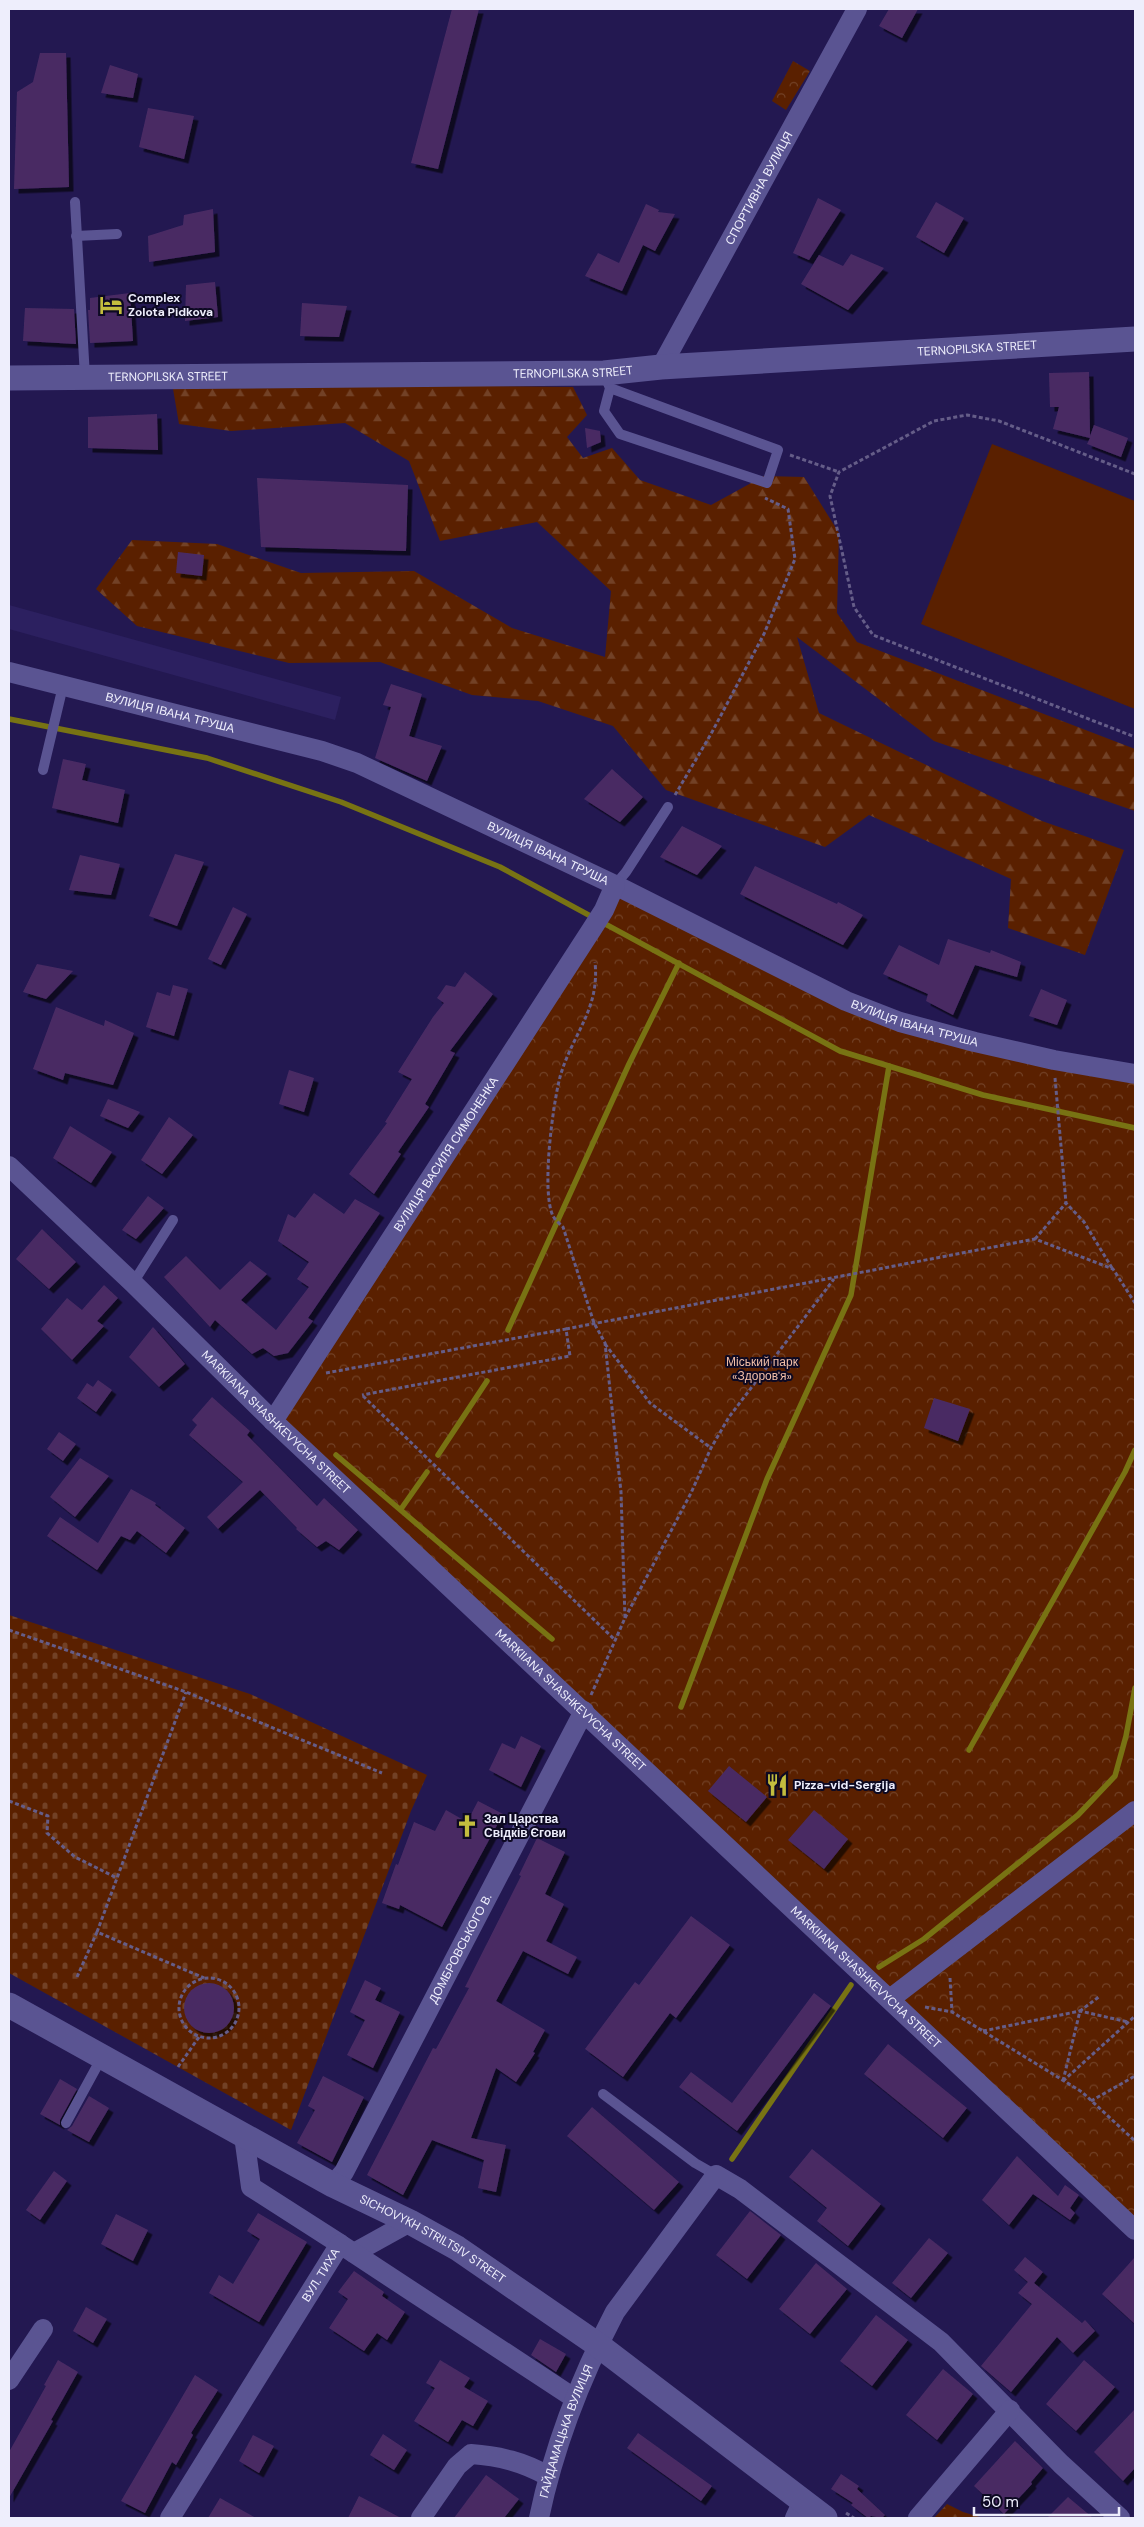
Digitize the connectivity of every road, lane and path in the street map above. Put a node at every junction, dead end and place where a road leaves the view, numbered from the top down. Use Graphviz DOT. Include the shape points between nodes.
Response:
graph roads {
  1 [pos="857,9"];
  2 [pos="74,202"];
  3 [pos="117,234"];
  4 [pos="76,236"];
  5 [pos="1135,338"];
  6 [pos="662,367"];
  7 [pos="85,377"];
  8 [pos="9,378"];
  9 [pos="607,381"];
  10 [pos="778,450"];
  11 [pos="839,472"];
  12 [pos="1135,474"];
  13 [pos="762,497"];
  14 [pos="9,672"];
  15 [pos="63,686"];
  16 [pos="1135,737"];
  17 [pos="43,770"];
  18 [pos="668,807"];
  19 [pos="615,885"];
  20 [pos="592,929"];
  21 [pos="1135,1074"];
  22 [pos="1056,1103"];
  23 [pos="9,1166"];
  24 [pos="1066,1203"];
  25 [pos="173,1220"];
  26 [pos="1035,1238"];
  27 [pos="1113,1269"];
  28 [pos="834,1279"];
  29 [pos="133,1283"];
  30 [pos="1135,1303"];
  31 [pos="594,1323"];
  32 [pos="566,1329"];
  33 [pos="605,1343"];
  34 [pos="301,1378"];
  35 [pos="273,1421"];
  36 [pos="711,1448"];
  37 [pos="625,1618"];
  38 [pos="9,1630"];
  39 [pos="615,1640"];
  40 [pos="186,1692"];
  41 [pos="584,1711"];
  42 [pos="382,1773"];
  43 [pos="9,1802"];
  44 [pos="1135,1811"];
  45 [pos="117,1878"];
  46 [pos="97,1932"];
  47 [pos="950,1954"];
  48 [pos="77,1977"];
  49 [pos="204,1978"];
  50 [pos="1100,1996"];
  51 [pos="890,1999"];
  52 [pos="9,2005"];
  53 [pos="1080,2011"];
  54 [pos="952,2012"];
  55 [pos="1135,2016"];
  56 [pos="1128,2022"];
  57 [pos="983,2032"];
  58 [pos="199,2037"];
  59 [pos="102,2056"];
  60 [pos="178,2067"];
  61 [pos="1135,2076"];
  62 [pos="1063,2081"];
  63 [pos="603,2094"];
  64 [pos="1091,2101"];
  65 [pos="66,2122"];
  66 [pos="244,2136"];
  67 [pos="1135,2141"];
  68 [pos="716,2175"];
  69 [pos="333,2185"];
  70 [pos="410,2222"];
  71 [pos="1135,2230"];
  72 [pos="347,2248"];
  73 [pos="43,2329"];
  74 [pos="598,2345"];
  75 [pos="9,2380"];
  76 [pos="574,2398"];
  77 [pos="1010,2410"];
  78 [pos="548,2476"];
  79 [pos="799,2509"];
  80 [pos="170,2518"];
  81 [pos="422,2518"];
  82 [pos="539,2518"];
  83 [pos="825,2518"];
  84 [pos="918,2518"];
  85 [pos="1120,2518"];
  1 -- 6 [label="street, СПОРТИВНА ВУЛИЦЯ"];
  2 -- 4 [label="lane"];
  3 -- 4 [label="lane"];
  4 -- 7 [label="lane"];
  5 -- 6 [label="street, TERNOPILSKA STREET"];
  6 -- 9 [label="street, TERNOPILSKA STREET"];
  7 -- 8 [label="street, TERNOPILSKA STREET"];
  7 -- 9 [label="street, TERNOPILSKA STREET"];
  9 -- 10 [label="lane"];
  9 -- 10 [label="lane" via="604,411 620,434 767,483"];
  10 -- 11 [label="path"];
  11 -- 12 [label="path" via="934,421 967,415 999,421"];
  11 -- 16 [label="path" via="830,496 854,607 873,634"];
  13 -- 18 [label="path" via="788,509 795,559 764,634 712,734"];
  14 -- 15 [label="street, ВУЛИЦЯ ІВАНА ТРУША"];
  15 -- 17 [label="lane"];
  15 -- 19 [label="street, ВУЛИЦЯ ІВАНА ТРУША" via="322,751 357,763"];
  18 -- 19 [label="lane"];
  19 -- 20 [label="street, ВУЛИЦЯ ВАСИЛЯ СИМОНЕНКА"];
  19 -- 21 [label="street, ВУЛИЦЯ ІВАНА ТРУША" via="846,1001 882,1015 975,1042"];
  20 -- 31 [label="path" via="596,972 594,998 561,1076 549,1140 553,1217 563,1228"];
  20 -- 34 [label="street, ВУЛИЦЯ ВАСИЛЯ СИМОНЕНКА"];
  22 -- 24 [label="path"];
  23 -- 29 [label="street, MARKIIANA SHASHKEVYCHA STREET"];
  24 -- 26 [label="path"];
  24 -- 27 [label="path" via="1084,1222"];
  25 -- 29 [label="lane"];
  26 -- 27 [label="path"];
  26 -- 28 [label="path"];
  27 -- 30 [label="path"];
  28 -- 31 [label="path"];
  28 -- 36 [label="path" via="729,1417"];
  29 -- 35 [label="street, MARKIIANA SHASHKEVYCHA STREET"];
  31 -- 32 [label="path"];
  31 -- 33 [label="path"];
  32 -- 34 [label="path"];
  32 -- 39 [label="path" via="570,1356 362,1395"];
  33 -- 36 [label="path" via="650,1402"];
  33 -- 37 [label="path" via="621,1492"];
  34 -- 35 [label="street, ВУЛИЦЯ ВАСИЛЯ СИМОНЕНКА"];
  35 -- 41 [label="street, MARKIIANA SHASHKEVYCHA STREET"];
  36 -- 37 [label="path"];
  37 -- 39 [label="path"];
  38 -- 40 [label="path"];
  39 -- 41 [label="path"];
  40 -- 42 [label="path"];
  40 -- 45 [label="path"];
  41 -- 51 [label="street, MARKIIANA SHASHKEVYCHA STREET"];
  41 -- 69 [label="street, ДОМБРОВСЬКОГО В." via="344,2172"];
  43 -- 45 [label="path" via="48,1816 47,1833 75,1858"];
  44 -- 47 [label="street"];
  45 -- 46 [label="path"];
  46 -- 48 [label="path"];
  46 -- 49 [label="path"];
  47 -- 51 [label="street"];
  47 -- 54 [label="path"];
  49 -- 58 [label="path" via="187,1988 179,2006 183,2025"];
  49 -- 58 [label="path" via="224,1982 231,1988 237,1996 238,2016 227,2032 218,2037"];
  50 -- 53 [label="path"];
  51 -- 54 [label="path"];
  51 -- 71 [label="street, MARKIIANA SHASHKEVYCHA STREET"];
  52 -- 59 [label="street, SICHOVYKH STRILTSIV STREET"];
  53 -- 56 [label="path"];
  53 -- 57 [label="path"];
  53 -- 62 [label="path"];
  54 -- 57 [label="path"];
  55 -- 56 [label="path"];
  56 -- 62 [label="path"];
  57 -- 62 [label="path"];
  58 -- 60 [label="path"];
  59 -- 65 [label="lane"];
  59 -- 66 [label="street, SICHOVYKH STRILTSIV STREET"];
  61 -- 64 [label="path"];
  62 -- 64 [label="path"];
  63 -- 68 [label="lane"];
  64 -- 67 [label="path"];
  66 -- 69 [label="street, SICHOVYKH STRILTSIV STREET"];
  66 -- 72 [label="street" via="251,2186"];
  68 -- 74 [label="street, ГАЙДАМАЦЬКА ВУЛИЦЯ" via="615,2312"];
  68 -- 77 [label="street" via="740,2189 941,2342"];
  69 -- 70 [label="street, SICHOVYKH STRILTSIV STREET"];
  70 -- 72 [label="street"];
  70 -- 74 [label="street, SICHOVYKH STRILTSIV STREET" via="457,2248"];
  72 -- 76 [label="street, ВУЛ. ТИХА"];
  72 -- 80 [label="street, ВУЛ. ТИХА"];
  73 -- 75 [label="street"];
  74 -- 76 [label="street, ГАЙДАМАЦЬКА ВУЛИЦЯ"];
  74 -- 79 [label="street, SICHOVYKH STRILTSIV STREET"];
  76 -- 78 [label="street, ГАЙДАМАЦЬКА ВУЛИЦЯ"];
  77 -- 84 [label="street"];
  77 -- 85 [label="street" via="1061,2464"];
  78 -- 81 [label="street" via="510,2459 471,2454 457,2466"];
  78 -- 82 [label="street, ГАЙДАМАЦЬКА ВУЛИЦЯ"];
  79 -- 83 [label="street, SICHOVYKH STRILTSIV STREET"];
}
